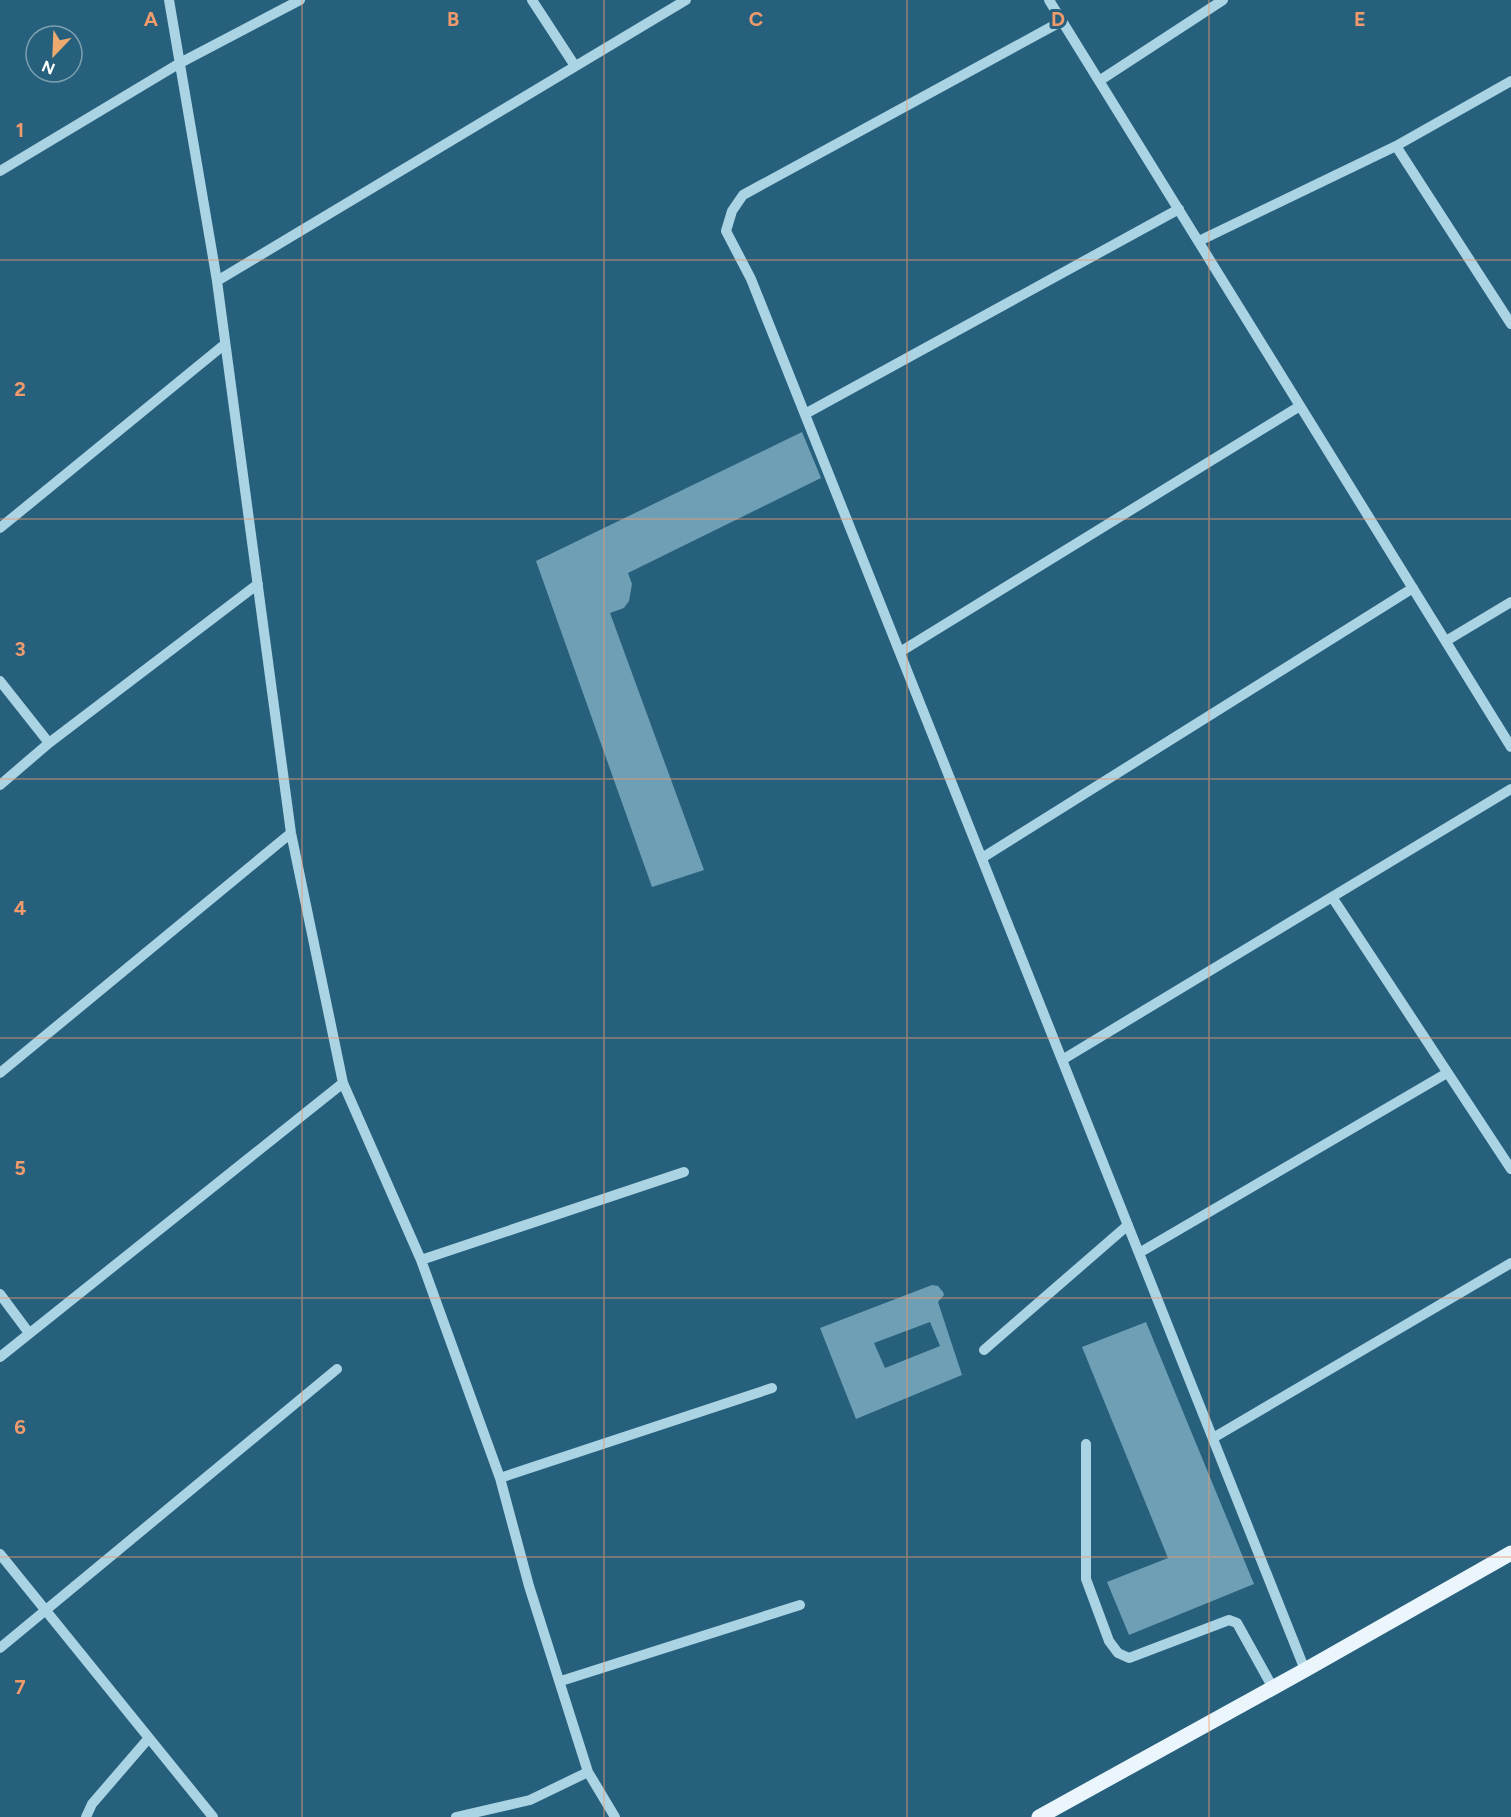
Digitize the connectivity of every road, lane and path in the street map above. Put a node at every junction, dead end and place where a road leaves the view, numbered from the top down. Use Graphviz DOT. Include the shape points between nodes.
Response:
graph roads {
  1 [pos="169,0"];
  2 [pos="300,0"];
  3 [pos="532,0"];
  4 [pos="686,0"];
  5 [pos="1049,0"];
  6 [pos="1223,0"];
  7 [pos="1062,21"];
  8 [pos="180,63"];
  9 [pos="575,66"];
  10 [pos="1099,81"];
  11 [pos="1511,81"];
  12 [pos="1396,146"];
  13 [pos="0,171"];
  14 [pos="1179,209"];
  15 [pos="1199,241"];
  16 [pos="217,281"];
  17 [pos="1511,324"];
  18 [pos="225,344"];
  19 [pos="1300,406"];
  20 [pos="805,414"];
  21 [pos="1,525"];
  22 [pos="258,584"];
  23 [pos="1413,588"];
  24 [pos="1511,602"];
  25 [pos="1446,641"];
  26 [pos="900,652"];
  27 [pos="0,681"];
  28 [pos="49,743"];
  29 [pos="1511,747"];
  30 [pos="0,785"];
  31 [pos="1511,789"];
  32 [pos="291,833"];
  33 [pos="982,858"];
  34 [pos="1332,897"];
  35 [pos="1062,1060"];
  36 [pos="0,1073"];
  37 [pos="1448,1073"];
  38 [pos="343,1083"];
  39 [pos="1511,1169"];
  40 [pos="684,1172"];
  41 [pos="1128,1225"];
  42 [pos="1139,1253"];
  43 [pos="421,1260"];
  44 [pos="1511,1263"];
  45 [pos="0,1294"];
  46 [pos="28,1333"];
  47 [pos="984,1350"];
  48 [pos="0,1357"];
  49 [pos="337,1369"];
  50 [pos="772,1388"];
  51 [pos="1213,1438"];
  52 [pos="1086,1444"];
  53 [pos="500,1478"];
  54 [pos="1511,1553"];
  55 [pos="0,1554"];
  56 [pos="800,1605"];
  57 [pos="45,1610"];
  58 [pos="0,1648"];
  59 [pos="1305,1670"];
  60 [pos="561,1681"];
  61 [pos="1273,1688"];
  62 [pos="148,1739"];
  63 [pos="588,1772"];
  64 [pos="86,1817"];
  65 [pos="213,1817"];
  66 [pos="456,1817"];
  67 [pos="615,1817"];
  68 [pos="1039,1817"];
  1 -- 8 [label="street"];
  2 -- 8 [label="street"];
  3 -- 9 [label="street"];
  4 -- 9 [label="street"];
  5 -- 7 [label="street"];
  6 -- 10 [label="street"];
  7 -- 10 [label="street"];
  7 -- 20 [label="street" via="743,195 732,211 726,231 751,279"];
  8 -- 13 [label="street"];
  8 -- 16 [label="street"];
  9 -- 16 [label="street"];
  10 -- 14 [label="street"];
  11 -- 12 [label="street"];
  12 -- 15 [label="street"];
  12 -- 17 [label="street"];
  14 -- 15 [label="street"];
  14 -- 20 [label="street"];
  15 -- 19 [label="street"];
  16 -- 18 [label="street"];
  18 -- 21 [label="street"];
  18 -- 22 [label="street"];
  19 -- 23 [label="street"];
  19 -- 26 [label="street"];
  20 -- 26 [label="street"];
  22 -- 28 [label="street"];
  22 -- 32 [label="street"];
  23 -- 25 [label="street"];
  23 -- 33 [label="street"];
  24 -- 25 [label="street"];
  25 -- 29 [label="street"];
  26 -- 33 [label="street"];
  27 -- 28 [label="street"];
  28 -- 30 [label="street"];
  31 -- 34 [label="street"];
  32 -- 36 [label="street"];
  32 -- 38 [label="street"];
  33 -- 35 [label="street"];
  34 -- 35 [label="street"];
  34 -- 37 [label="street"];
  35 -- 41 [label="street"];
  37 -- 39 [label="street"];
  37 -- 42 [label="street"];
  38 -- 43 [label="street"];
  38 -- 46 [label="street"];
  40 -- 43 [label="street"];
  41 -- 42 [label="street"];
  41 -- 47 [label="street"];
  42 -- 51 [label="street"];
  43 -- 53 [label="street"];
  44 -- 51 [label="street"];
  45 -- 46 [label="street"];
  46 -- 48 [label="street"];
  49 -- 57 [label="street"];
  50 -- 53 [label="street"];
  51 -- 59 [label="street"];
  52 -- 61 [label="street" via="1086,1579 1109,1641 1118,1653 1129,1658 1229,1620 1237,1623"];
  53 -- 60 [label="street" via="529,1586"];
  54 -- 59 [label="main road"];
  55 -- 57 [label="street"];
  56 -- 60 [label="street"];
  57 -- 58 [label="street"];
  57 -- 62 [label="street"];
  59 -- 61 [label="main road"];
  60 -- 63 [label="street"];
  61 -- 68 [label="main road"];
  62 -- 64 [label="street" via="92,1804"];
  62 -- 65 [label="street"];
  63 -- 66 [label="street" via="530,1800"];
  63 -- 67 [label="street"];
}
